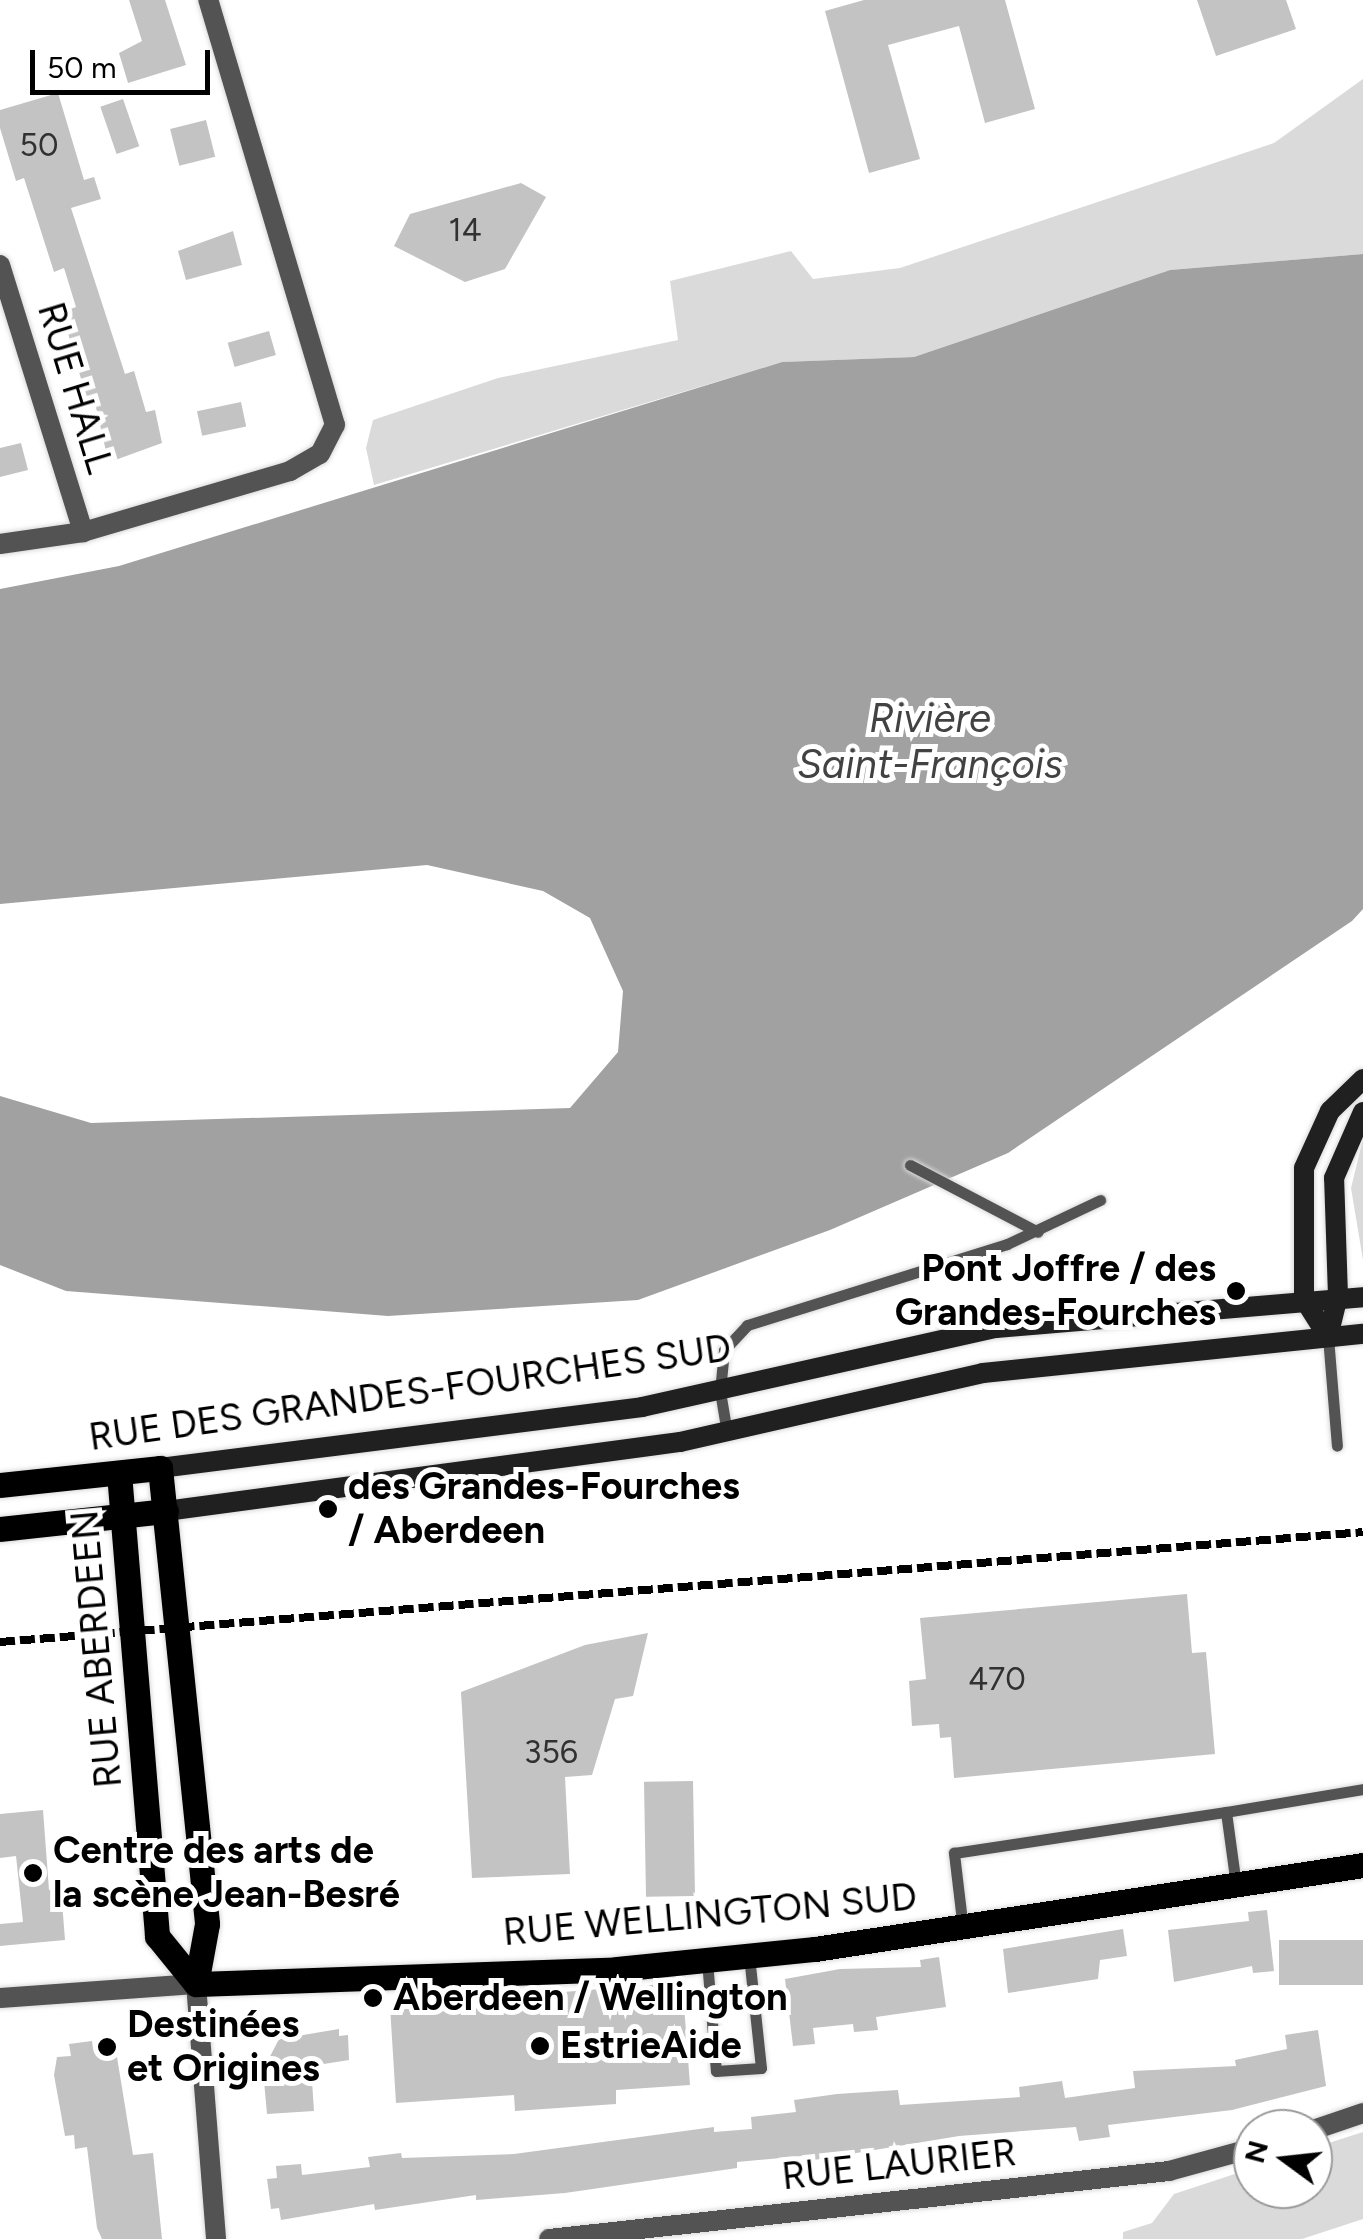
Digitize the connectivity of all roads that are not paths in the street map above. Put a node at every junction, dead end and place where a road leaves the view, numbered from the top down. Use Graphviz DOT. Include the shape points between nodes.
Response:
graph roads {
  1 [pos="208,0"];
  2 [pos="0,265"];
  3 [pos="83,532"];
  4 [pos="0,544"];
  5 [pos="1363,1079"];
  6 [pos="1363,1112"];
  7 [pos="910,1165"];
  8 [pos="1100,1200"];
  9 [pos="1038,1232"];
  10 [pos="1338,1296"];
  11 [pos="1363,1297"];
  12 [pos="1304,1299"];
  13 [pos="1363,1334"];
  14 [pos="1328,1337"];
  15 [pos="720,1391"];
  16 [pos="727,1433"];
  17 [pos="1337,1446"];
  18 [pos="160,1468"];
  19 [pos="119,1473"];
  20 [pos="0,1485"];
  21 [pos="166,1511"];
  22 [pos="124,1517"];
  23 [pos="0,1529"];
  24 [pos="1363,1788"];
  25 [pos="1226,1812"];
  26 [pos="1363,1865"];
  27 [pos="1236,1885"];
  28 [pos="963,1928"];
  29 [pos="750,1956"];
  30 [pos="707,1960"];
  31 [pos="196,1984"];
  32 [pos="0,1998"];
  33 [pos="1363,2114"];
  34 [pos="1333,2124"];
  35 [pos="1233,2153"];
  36 [pos="216,2239"];
  37 [pos="549,2239"];
  1 -- 3 [label="street" via="335,425 320,454 290,471"];
  2 -- 3 [label="street, RUE HALL"];
  3 -- 4 [label="street"];
  5 -- 12 [label="main road" via="1330,1110 1308,1149"];
  6 -- 10 [label="main road" via="1334,1178"];
  7 -- 9 [label="lane"];
  8 -- 9 [label="lane"];
  9 -- 15 [label="lane" via="747,1325 724,1350"];
  10 -- 11 [label="main road, RUE DES GRANDES-FOURCHES SUD"];
  10 -- 12 [label="main road, RUE DES GRANDES-FOURCHES SUD"];
  10 -- 14 [label="main road"];
  12 -- 14 [label="main road"];
  12 -- 15 [label="main road, RUE DES GRANDES-FOURCHES SUD" via="996,1328"];
  13 -- 14 [label="main road"];
  14 -- 16 [label="main road" via="982,1372"];
  14 -- 17 [label="lane"];
  15 -- 16 [label="lane"];
  15 -- 18 [label="main road, RUE DES GRANDES-FOURCHES SUD" via="642,1407"];
  16 -- 21 [label="main road"];
  18 -- 19 [label="main road, RUE DES GRANDES-FOURCHES SUD"];
  18 -- 21 [label="main road, RUE ABERDEEN"];
  19 -- 20 [label="main road, RUE DES GRANDES-FOURCHES SUD"];
  19 -- 22 [label="main road, RUE ABERDEEN"];
  21 -- 22 [label="main road"];
  21 -- 31 [label="main road, RUE ABERDEEN" via="207,1924"];
  22 -- 23 [label="main road"];
  22 -- 31 [label="main road, RUE ABERDEEN" via="157,1936"];
  24 -- 25 [label="lane"];
  25 -- 27 [label="lane"];
  25 -- 28 [label="lane" via="954,1853"];
  26 -- 27 [label="main road, RUE WELLINGTON SUD"];
  27 -- 28 [label="main road, RUE WELLINGTON SUD"];
  28 -- 29 [label="main road, RUE WELLINGTON SUD"];
  29 -- 30 [label="main road, RUE WELLINGTON SUD"];
  29 -- 30 [label="lane" via="761,2068 716,2071"];
  30 -- 31 [label="main road, RUE WELLINGTON SUD"];
  31 -- 32 [label="street, RUE WELLINGTON SUD"];
  31 -- 36 [label="street, RUE ABERDEEN"];
  33 -- 34 [label="street"];
  35 -- 37 [label="street, RUE LAURIER" via="1169,2171"];
}
